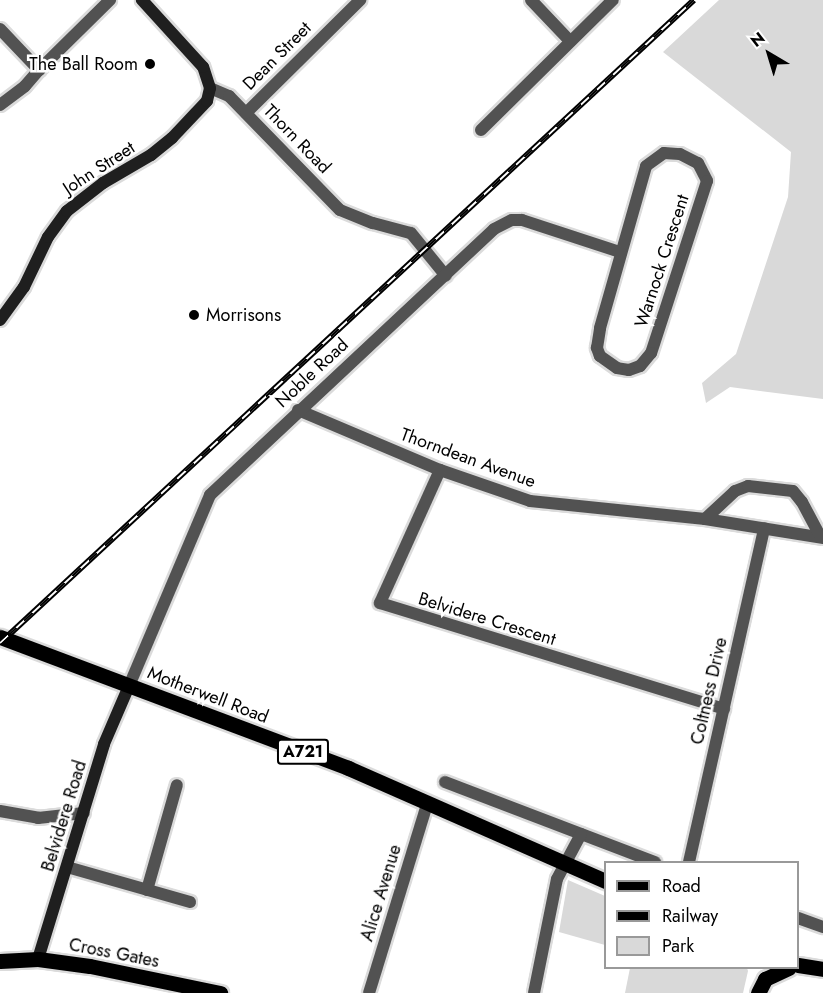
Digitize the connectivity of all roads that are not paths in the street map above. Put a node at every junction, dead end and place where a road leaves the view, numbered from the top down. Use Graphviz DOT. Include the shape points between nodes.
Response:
graph roads {
  1 [pos="110,0"];
  2 [pos="142,0"];
  3 [pos="360,0"];
  4 [pos="531,0"];
  5 [pos="613,0"];
  6 [pos="0,29"];
  7 [pos="570,40"];
  8 [pos="39,70"];
  9 [pos="210,88"];
  10 [pos="0,105"];
  11 [pos="246,113"];
  12 [pos="481,130"];
  13 [pos="620,252"];
  14 [pos="446,276"];
  15 [pos="0,320"];
  16 [pos="298,410"];
  17 [pos="440,470"];
  18 [pos="705,519"];
  19 [pos="764,528"];
  20 [pos="822,537"];
  21 [pos="0,637"];
  22 [pos="129,686"];
  23 [pos="724,709"];
  24 [pos="445,782"];
  25 [pos="177,785"];
  26 [pos="427,804"];
  27 [pos="0,811"];
  28 [pos="84,813"];
  29 [pos="581,834"];
  30 [pos="652,861"];
  31 [pos="689,861"];
  32 [pos="566,865"];
  33 [pos="67,867"];
  34 [pos="604,880"];
  35 [pos="147,890"];
  36 [pos="190,902"];
  37 [pos="799,918"];
  38 [pos="823,927"];
  39 [pos="38,959"];
  40 [pos="0,961"];
  41 [pos="799,965"];
  42 [pos="787,969"];
  43 [pos="823,969"];
  44 [pos="761,980"];
  45 [pos="181,990"];
  46 [pos="220,993"];
  47 [pos="369,993"];
  48 [pos="534,993"];
  1 -- 8 [label="street"];
  2 -- 9 [label="street" via="203,67"];
  3 -- 11 [label="street, Dean Street"];
  4 -- 7 [label="street"];
  5 -- 7 [label="street"];
  6 -- 8 [label="street"];
  7 -- 12 [label="street"];
  8 -- 10 [label="street" via="26,86"];
  9 -- 11 [label="street, Thorn Road" via="229,96"];
  9 -- 15 [label="street, John Street" via="207,101 172,138 67,211 48,237 24,287"];
  11 -- 14 [label="street, Thorn Road" via="340,210 411,233"];
  13 -- 13 [label="street, Warnock Crescent" via="646,166 664,153 680,154 698,163 707,181 689,242 651,353 640,366 629,370 607,362 597,348"];
  13 -- 14 [label="street, Noble Road" via="512,220 494,229"];
  14 -- 16 [label="street, Noble Road"];
  16 -- 17 [label="street, Thorndean Avenue"];
  16 -- 22 [label="street, Noble Road" via="210,495"];
  17 -- 18 [label="street, Thorndean Avenue" via="530,501"];
  17 -- 23 [label="street, Belvidere Crescent" via="380,603"];
  18 -- 19 [label="street, Thorndean Avenue"];
  18 -- 20 [label="street, Thorndean Avenue" via="735,490 748,486 793,491"];
  19 -- 20 [label="street, Thorndean Avenue"];
  19 -- 23 [label="street, Coltness Drive"];
  21 -- 22 [label="main road, Motherwell Road / A721"];
  22 -- 26 [label="main road, Motherwell Road / A721" via="348,768"];
  22 -- 28 [label="street, Belvidere Road" via="104,744"];
  23 -- 31 [label="street, Coltness Drive"];
  24 -- 29 [label="street"];
  25 -- 35 [label="street"];
  26 -- 32 [label="main road, Motherwell Road / A721"];
  26 -- 47 [label="street, Alice Avenue"];
  27 -- 28 [label="street" via="38,818"];
  28 -- 33 [label="street, Belvidere Road"];
  29 -- 30 [label="street"];
  29 -- 32 [label="street"];
  32 -- 34 [label="main road, Motherwell Road / A721"];
  32 -- 48 [label="street" via="557,879"];
  33 -- 35 [label="street"];
  33 -- 39 [label="street, Belvidere Road"];
  35 -- 36 [label="street"];
  37 -- 38 [label="street"];
  39 -- 40 [label="main road, Cross Gates"];
  39 -- 45 [label="main road, Cross Gates" via="90,966"];
  41 -- 43 [label="main road"];
  42 -- 44 [label="main road"];
  45 -- 46 [label="main road, Cross Gates"];
}
